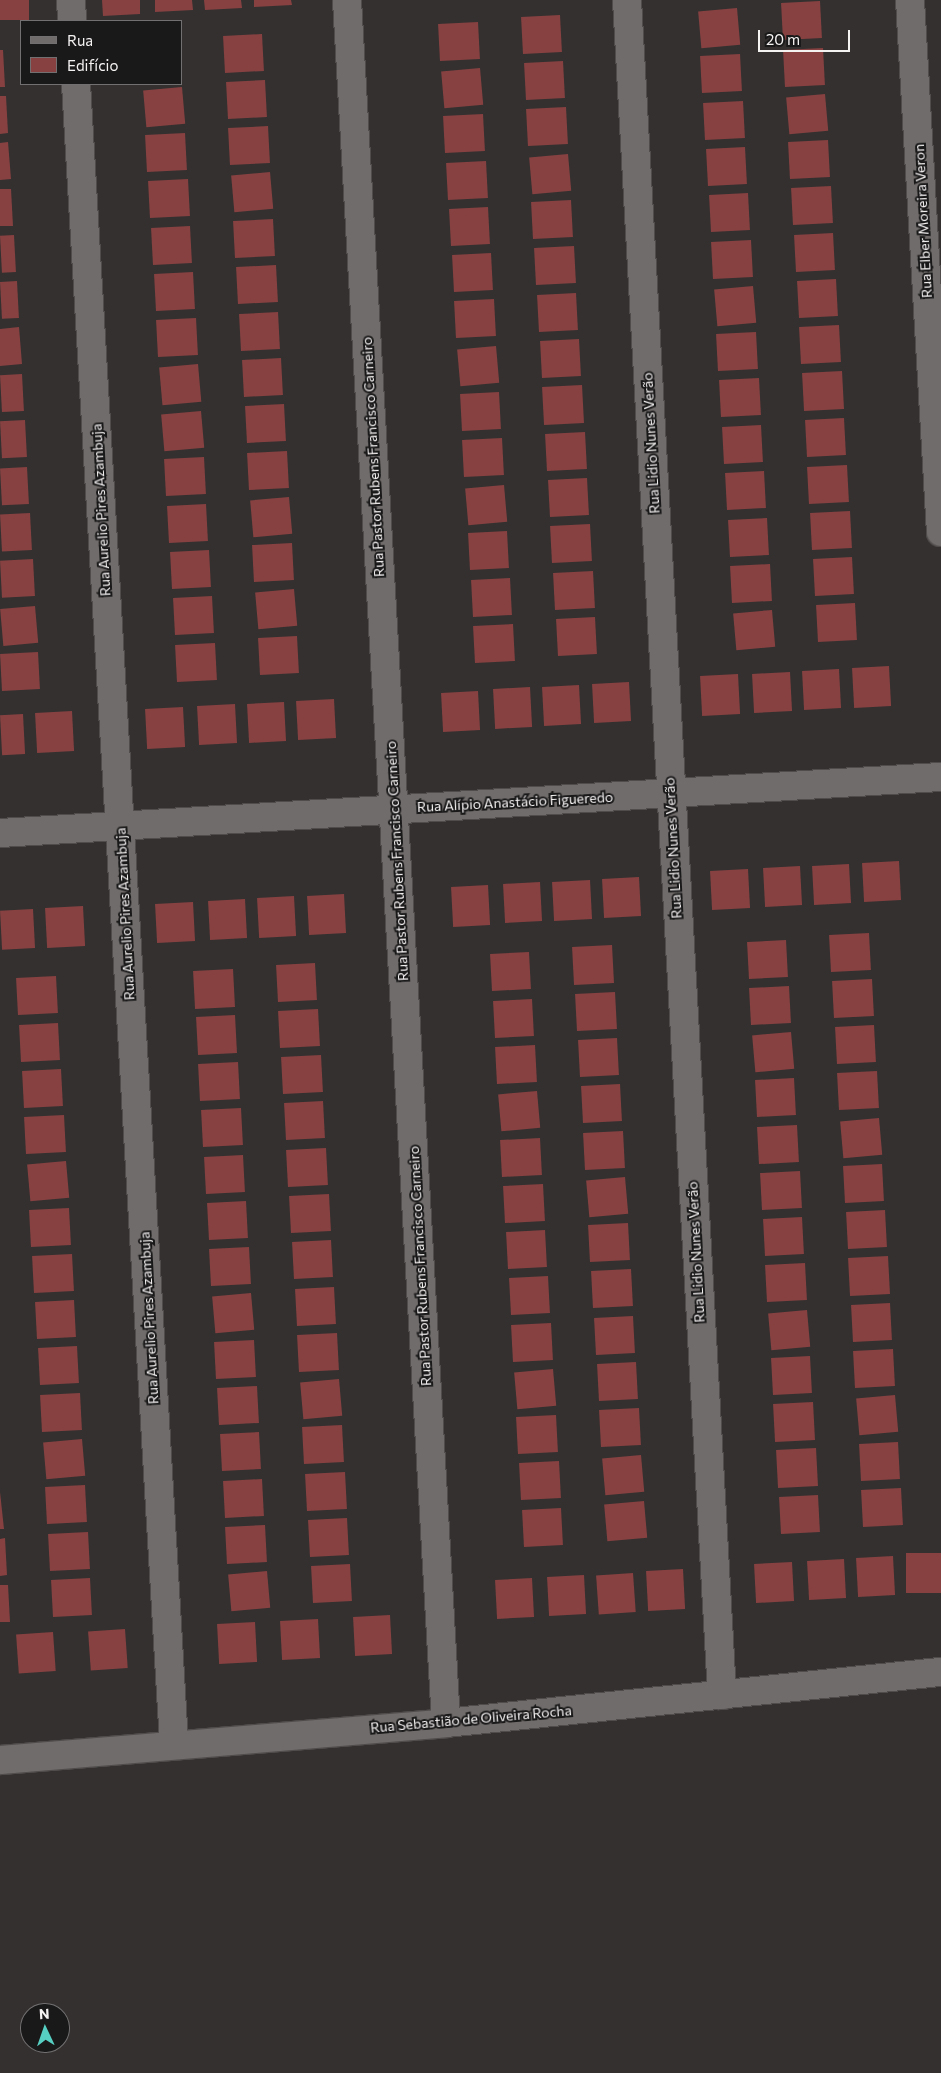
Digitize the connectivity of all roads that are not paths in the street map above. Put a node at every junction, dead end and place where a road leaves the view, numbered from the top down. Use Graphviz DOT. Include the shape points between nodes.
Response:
graph roads {
  1 [pos="71,0"];
  2 [pos="347,0"];
  3 [pos="627,0"];
  4 [pos="910,0"];
  5 [pos="72,20"];
  6 [pos="76,85"];
  7 [pos="941,532"];
  8 [pos="941,777"];
  9 [pos="670,793"];
  10 [pos="394,810"];
  11 [pos="120,826"];
  12 [pos="0,833"];
  13 [pos="941,1672"];
  14 [pos="722,1695"];
  15 [pos="446,1723"];
  16 [pos="174,1745"];
  17 [pos="0,1760"];
  1 -- 5 [label="street"];
  2 -- 10 [label="street, Rua Pastor Rubens Francisco Carneiro"];
  3 -- 9 [label="street, Rua Lidio Nunes Verão"];
  4 -- 7 [label="street, Rua Elber Moreira Veron"];
  6 -- 11 [label="street, Rua Aurelio Pires Azambuja"];
  8 -- 9 [label="street, Rua Alípio Anastácio Figueredo"];
  9 -- 10 [label="street, Rua Alípio Anastácio Figueredo"];
  9 -- 14 [label="street, Rua Lidio Nunes Verão"];
  10 -- 11 [label="street, Rua Alípio Anastácio Figueredo"];
  10 -- 15 [label="street, Rua Pastor Rubens Francisco Carneiro"];
  11 -- 12 [label="street, Rua Alípio Anastácio Figueredo"];
  11 -- 16 [label="street, Rua Aurelio Pires Azambuja"];
  13 -- 14 [label="street, Rua Sebastião de Oliveira Rocha"];
  14 -- 15 [label="street, Rua Sebastião de Oliveira Rocha"];
  15 -- 16 [label="street, Rua Sebastião de Oliveira Rocha"];
  16 -- 17 [label="street, Rua Sebastião de Oliveira Rocha"];
}
